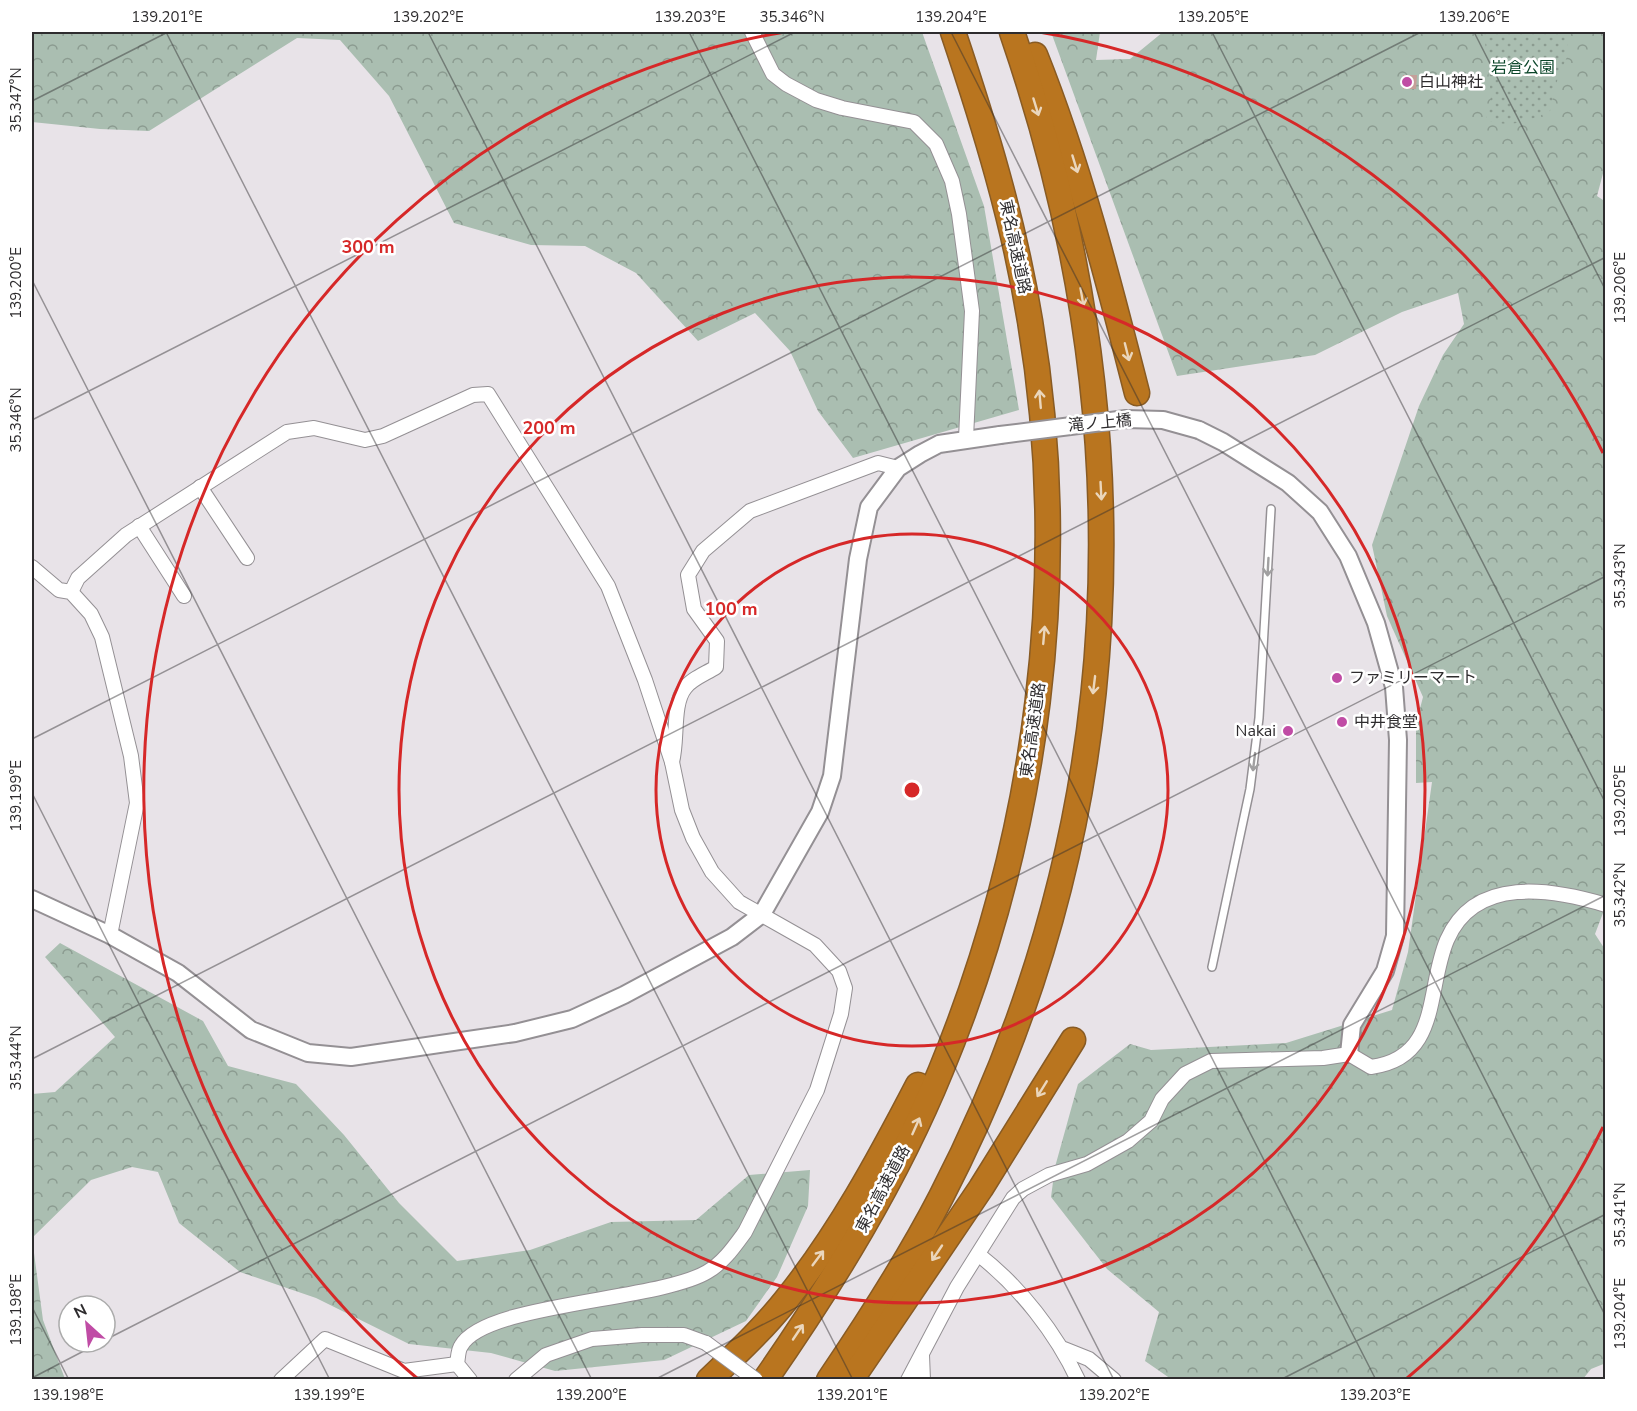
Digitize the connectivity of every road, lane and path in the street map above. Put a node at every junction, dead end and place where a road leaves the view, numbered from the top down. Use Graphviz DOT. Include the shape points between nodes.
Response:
graph roads {
  1 [pos="752,32"];
  2 [pos="953,32"];
  3 [pos="1012,32"];
  4 [pos="1024,32"];
  5 [pos="1137,393"];
  6 [pos="966,438"];
  7 [pos="898,468"];
  8 [pos="200,487"];
  9 [pos="1271,509"];
  10 [pos="140,526"];
  11 [pos="247,558"];
  12 [pos="32,567"];
  13 [pos="71,592"];
  14 [pos="184,596"];
  15 [pos="1041,671"];
  16 [pos="672,762"];
  17 [pos="32,899"];
  18 [pos="1605,905"];
  19 [pos="762,914"];
  20 [pos="110,935"];
  21 [pos="1212,968"];
  22 [pos="1073,1040"];
  23 [pos="1349,1054"];
  24 [pos="979,1255"];
  25 [pos="1064,1349"];
  26 [pos="922,1353"];
  27 [pos="457,1364"];
  28 [pos="281,1380"];
  29 [pos="470,1380"];
  30 [pos="516,1380"];
  31 [pos="710,1380"];
  32 [pos="756,1380"];
  33 [pos="765,1380"];
  34 [pos="830,1380"];
  35 [pos="850,1380"];
  36 [pos="908,1380"];
  37 [pos="923,1380"];
  38 [pos="1078,1380"];
  39 [pos="1114,1380"];
  1 -- 6 [label="street" via="773,74 786,84 842,108 914,122 936,144 952,180 972,311"];
  15 -- 2 [label="highway, 東名高速道路, one-way" via="1048,533 1044,440 1031,323 1001,183"];
  3 -- 34 [label="highway, one-way" via="1066,218 1094,388 1102,557 1089,728 1054,904 1002,1063 941,1197"];
  4 -- 5 [label="highway, one-way" via="1061,119 1094,225"];
  6 -- 7 [label="street, 滝ノ上橋" via="939,444"];
  6 -- 23 [label="street, 滝ノ上橋, bridge" via="1126,419 1162,420 1199,430 1288,483 1320,512 1348,556 1376,623 1394,687 1398,740 1395,936 1385,971 1352,1024"];
  7 -- 16 [label="street" via="878,463 750,511 703,550 688,575 694,609 717,641 716,667 685,687 677,704"];
  7 -- 19 [label="street" via="869,507 862,530 832,777 820,812"];
  8 -- 10 [label="street"];
  8 -- 11 [label="street"];
  8 -- 16 [label="street" via="287,432 314,428 365,440 384,436 473,395 488,394 608,586"];
  9 -- 21 [label="lane, one-way" via="1252,777"];
  10 -- 13 [label="street" via="78,578"];
  10 -- 14 [label="street"];
  12 -- 13 [label="street" via="59,590"];
  13 -- 20 [label="street" via="91,615 102,637 131,756 137,803"];
  31 -- 15 [label="highway, one-way" via="786,1301 827,1245 862,1191 918,1085 945,1021 978,921"];
  33 -- 15 [label="highway, 東名高速道路, one-way" via="847,1257 911,1138 941,1071 987,944 1002,889 1024,793"];
  16 -- 19 [label="street" via="682,810 712,872 739,902"];
  17 -- 20 [label="street"];
  18 -- 23 [label="street" via="1538,890 1489,898 1462,918 1447,941 1427,1023 1407,1053 1396,1061 1371,1067"];
  19 -- 20 [label="street" via="722,942 572,1019 515,1033 351,1057 308,1053 251,1030 178,973"];
  19 -- 27 [label="street" via="815,945 839,971 845,988 841,1014 816,1090 745,1232 729,1254 708,1272 669,1287 527,1312 475,1334 461,1345"];
  22 -- 35 [label="highway, one-way" via="981,1188"];
  23 -- 24 [label="street" via="1211,1061 1185,1074 1162,1099 1151,1121 1128,1141 1087,1164 1049,1175 1013,1197"];
  24 -- 25 [label="street" via="999,1271"];
  24 -- 26 [label="street"];
  25 -- 38 [label="street"];
  25 -- 39 [label="street" via="1089,1359"];
  26 -- 36 [label="street"];
  26 -- 37 [label="street"];
  27 -- 28 [label="street" via="404,1371 325,1339"];
  27 -- 29 [label="street"];
  30 -- 32 [label="street, bridge" via="546,1355 592,1339 642,1335 684,1335 706,1343"];
}
